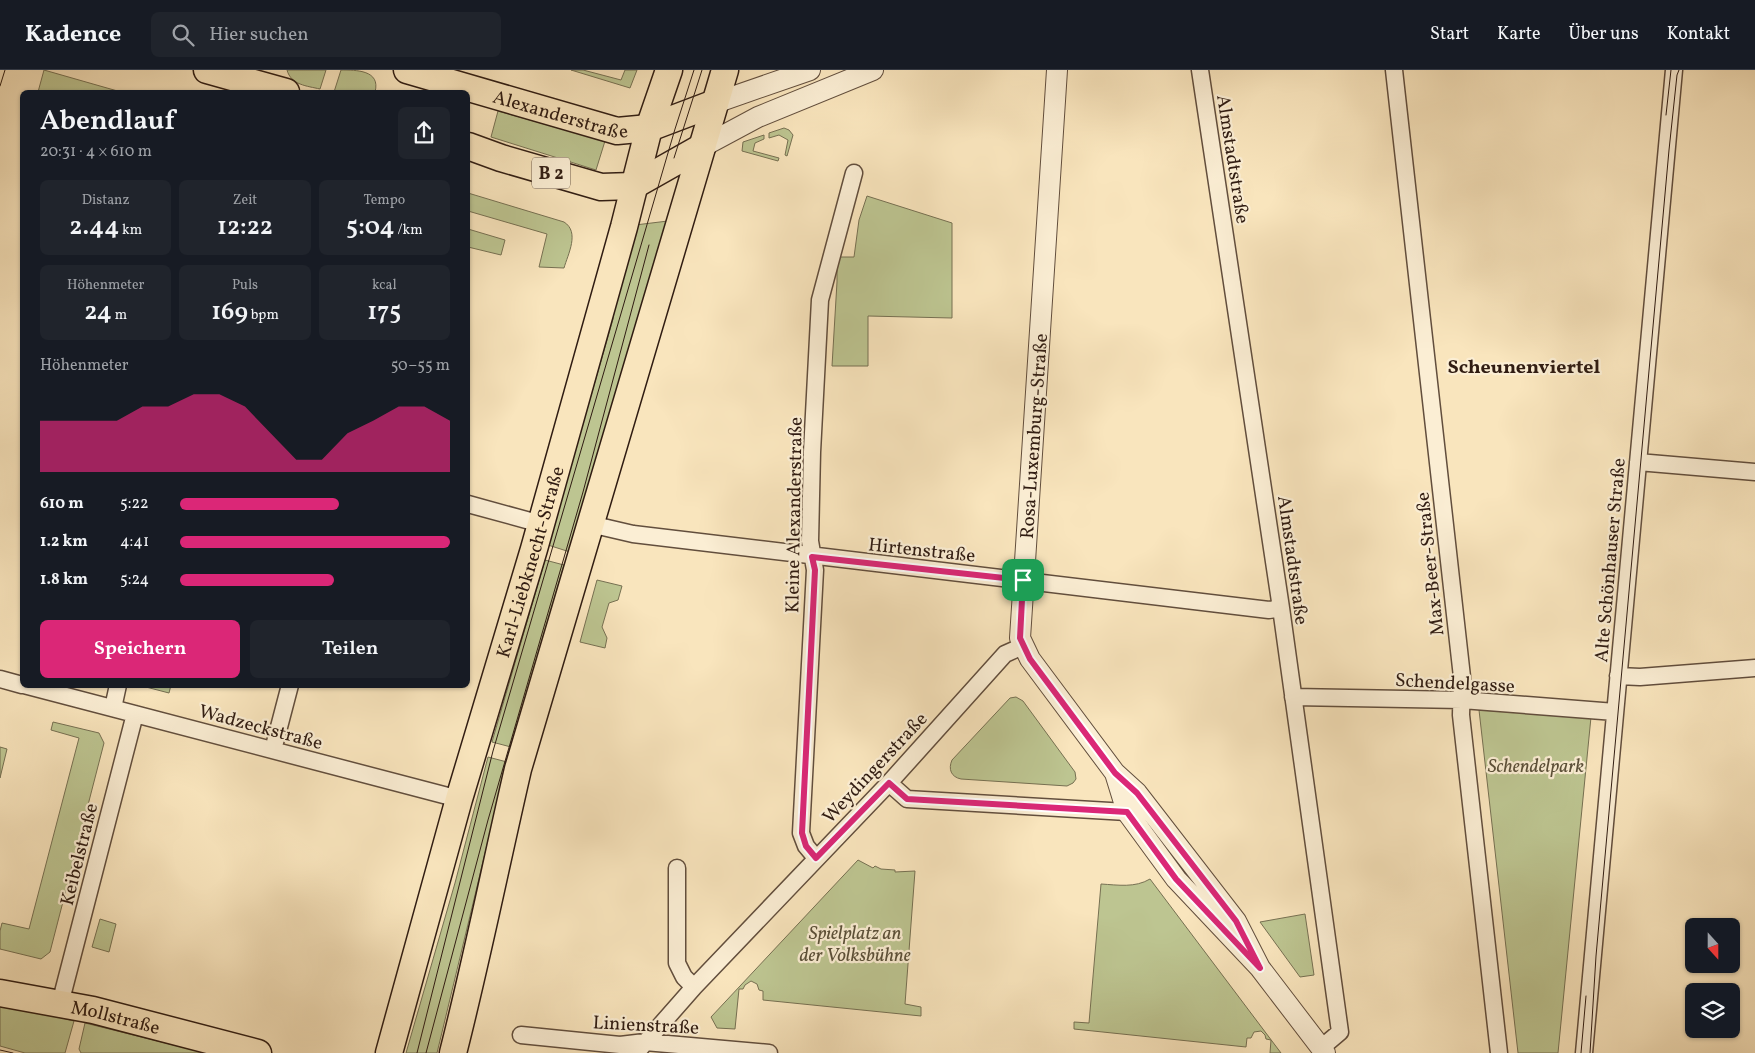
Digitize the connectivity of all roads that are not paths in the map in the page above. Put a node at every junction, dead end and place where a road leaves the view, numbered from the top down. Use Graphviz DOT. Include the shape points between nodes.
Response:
graph roads {
  1 [pos="207,70"];
  2 [pos="406,70"];
  3 [pos="669,70"];
  4 [pos="725,70"];
  5 [pos="810,70"];
  6 [pos="873,70"];
  7 [pos="1057,70"];
  8 [pos="1200,70"];
  9 [pos="1394,70"];
  10 [pos="1674,70"];
  11 [pos="279,90"];
  12 [pos="715,103"];
  13 [pos="649,128"];
  14 [pos="470,147"];
  15 [pos="702,147"];
  16 [pos="854,173"];
  17 [pos="633,186"];
  18 [pos="1638,462"];
  19 [pos="1755,472"];
  20 [pos="470,505"];
  21 [pos="541,524"];
  22 [pos="590,524"];
  23 [pos="812,557"];
  24 [pos="1023,580"];
  25 [pos="1281,608"];
  26 [pos="1023,646"];
  27 [pos="1755,668"];
  28 [pos="1618,676"];
  29 [pos="0,679"];
  30 [pos="20,684"];
  31 [pos="35,688"];
  32 [pos="117,688"];
  33 [pos="289,688"];
  34 [pos="1293,697"];
  35 [pos="1462,700"];
  36 [pos="113,708"];
  37 [pos="1616,712"];
  38 [pos="135,714"];
  39 [pos="273,750"];
  40 [pos="1115,773"];
  41 [pos="889,783"];
  42 [pos="459,799"];
  43 [pos="1127,812"];
  44 [pos="816,858"];
  45 [pos="677,868"];
  46 [pos="1260,968"];
  47 [pos="694,987"];
  48 [pos="0,993"];
  49 [pos="60,1004"];
  50 [pos="521,1036"];
  51 [pos="640,1048"];
  52 [pos="1323,1050"];
  53 [pos="258,1053"];
  54 [pos="389,1053"];
  55 [pos="453,1053"];
  56 [pos="769,1053"];
  57 [pos="1499,1053"];
  58 [pos="1584,1053"];
  1 -- 11 [label="main road"];
  2 -- 13 [label="main road, Alexanderstraße" via="617,131"];
  3 -- 13 [label="main road, Karl-Liebknecht-Straße"];
  4 -- 12 [label="main road"];
  5 -- 12 [label="street"];
  6 -- 15 [label="street" via="758,117"];
  7 -- 24 [label="street, Rosa-Luxemburg-Straße"];
  8 -- 25 [label="street, Almstadtstraße"];
  9 -- 35 [label="street, Max-Beer-Straße"];
  10 -- 18 [label="street, Alte Schönhauser Straße"];
  12 -- 13 [label="main road, Alexanderstraße"];
  12 -- 15 [label="main road"];
  13 -- 17 [label="main road, Karl-Liebknecht-Straße"];
  14 -- 17 [label="main road, B 2" via="594,185"];
  15 -- 17 [label="main road, B 2"];
  15 -- 22 [label="main road"];
  16 -- 23 [label="street, Kleine Alexanderstraße" via="820,300 812,452"];
  17 -- 21 [label="main road, Karl-Liebknecht-Straße"];
  18 -- 19 [label="street"];
  18 -- 28 [label="street, Alte Schönhauser Straße"];
  20 -- 21 [label="street"];
  21 -- 42 [label="main road, Karl-Liebknecht-Straße"];
  22 -- 23 [label="street, Hirtenstraße" via="622,533"];
  22 -- 55 [label="main road" via="518,769"];
  23 -- 24 [label="street, Hirtenstraße"];
  23 -- 44 [label="street, Kleine Alexanderstraße" via="815,570 802,833 806,846"];
  24 -- 25 [label="street, Hirtenstraße" via="1269,610"];
  24 -- 26 [label="street, Rosa-Luxemburg-Straße" via="1020,638"];
  25 -- 34 [label="street, Almstadtstraße"];
  26 -- 40 [label="street, Rosa-Luxemburg-Straße"];
  26 -- 41 [label="street, Weydingerstraße" via="1005,654"];
  27 -- 28 [label="street"];
  28 -- 37 [label="street, Alte Schönhauser Straße"];
  29 -- 30 [label="street, Wadzeckstraße"];
  31 -- 36 [label="street, Wadzeckstraße"];
  32 -- 36 [label="street"];
  33 -- 39 [label="street"];
  34 -- 35 [label="street, Schendelgasse"];
  34 -- 52 [label="street, Almstadtstraße" via="1340,1032"];
  35 -- 37 [label="street, Schendelgasse"];
  35 -- 57 [label="street, Max-Beer-Straße" via="1461,715"];
  36 -- 38 [label="street, Wadzeckstraße"];
  37 -- 58 [label="street, Alte Schönhauser Straße"];
  38 -- 39 [label="street, Wadzeckstraße"];
  38 -- 49 [label="street, Keibelstraße"];
  39 -- 42 [label="street, Wadzeckstraße"];
  40 -- 43 [label="street, Rosa-Luxemburg-Straße"];
  40 -- 46 [label="street, Rosa-Luxemburg-Straße" via="1137,793 1236,921"];
  41 -- 43 [label="street" via="907,799"];
  41 -- 44 [label="street, Weydingerstraße"];
  42 -- 54 [label="main road, Karl-Liebknecht-Straße"];
  43 -- 46 [label="street, Rosa-Luxemburg-Straße" via="1176,879"];
  44 -- 47 [label="street, Weydingerstraße"];
  45 -- 47 [label="street" via="677,963"];
  46 -- 52 [label="street, Rosa-Luxemburg-Straße"];
  47 -- 51 [label="street, Weydingerstraße"];
  48 -- 49 [label="main road, Mollstraße"];
  49 -- 53 [label="main road, Mollstraße"];
  50 -- 51 [label="street, Linienstraße"];
  51 -- 56 [label="street, Linienstraße"];
}
